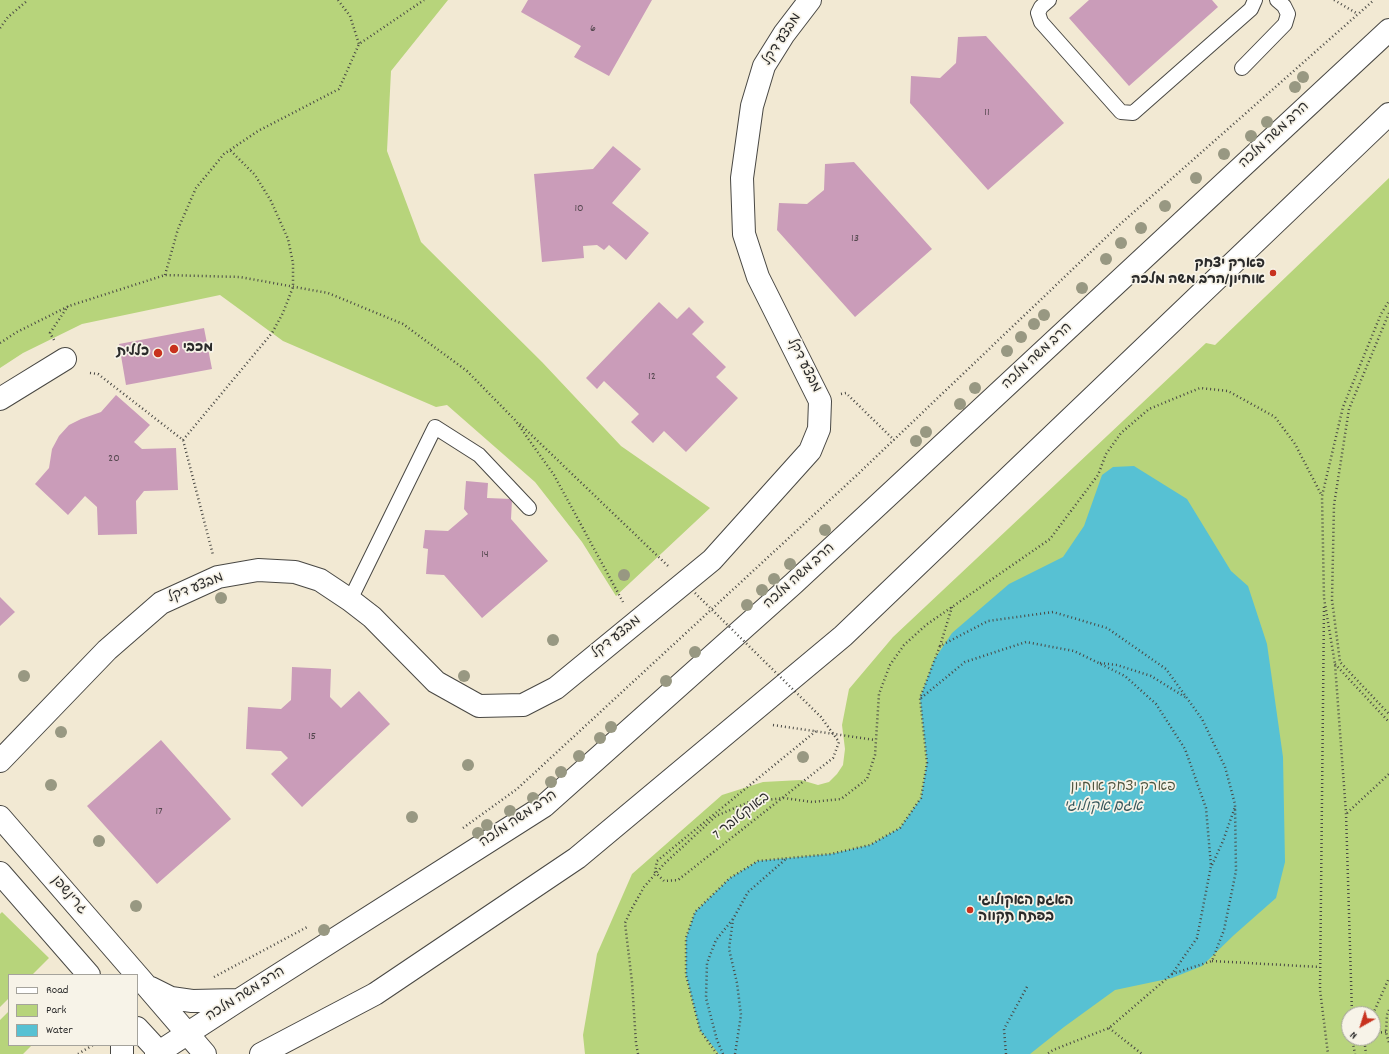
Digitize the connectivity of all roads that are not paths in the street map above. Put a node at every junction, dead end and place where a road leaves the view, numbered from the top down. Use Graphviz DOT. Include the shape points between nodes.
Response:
graph roads {
  1 [pos="810,0"];
  2 [pos="1049,0"];
  3 [pos="1255,0"];
  4 [pos="1278,0"];
  5 [pos="1389,30"];
  6 [pos="1242,68"];
  7 [pos="1389,114"];
  8 [pos="65,359"];
  9 [pos="0,399"];
  10 [pos="529,508"];
  11 [pos="350,600"];
  12 [pos="0,761"];
  13 [pos="0,818"];
  14 [pos="0,873"];
  15 [pos="89,974"];
  16 [pos="136,974"];
  17 [pos="140,978"];
  18 [pos="239,1000"];
  19 [pos="138,1029"];
  20 [pos="186,1033"];
  21 [pos="266,1052"];
  22 [pos="159,1053"];
  23 [pos="205,1054"];
  1 -- 11 [label="street, מבצע דקל" via="764,66 752,106 742,178 744,234 758,277 820,401 819,429 810,451 690,588 635,624 556,688 524,705 479,706 436,682 372,617"];
  2 -- 3 [label="lane" via="1038,14 1041,22 1121,112 1133,113 1251,9"];
  4 -- 6 [label="lane" via="1288,14 1285,24"];
  5 -- 18 [label="street, הרב משה מלכה" via="793,584 544,806"];
  7 -- 21 [label="street" via="843,636 577,858 375,994"];
  8 -- 9 [label="street"];
  10 -- 11 [label="lane" via="479,454 434,427"];
  11 -- 12 [label="street, מבצע דקל" via="320,580 294,572 258,570 218,577 161,603 107,650"];
  13 -- 16 [label="street, גרינשפן"];
  14 -- 15 [label="street"];
  17 -- 18 [label="street" via="171,998 192,1001"];
  17 -- 20 [label="street, גרינשפן"];
  18 -- 20 [label="street, הרב משה מלכה"];
  19 -- 22 [label="street"];
  20 -- 22 [label="street, הרב משה מלכה"];
  20 -- 23 [label="street, גרינשפן"];
}
